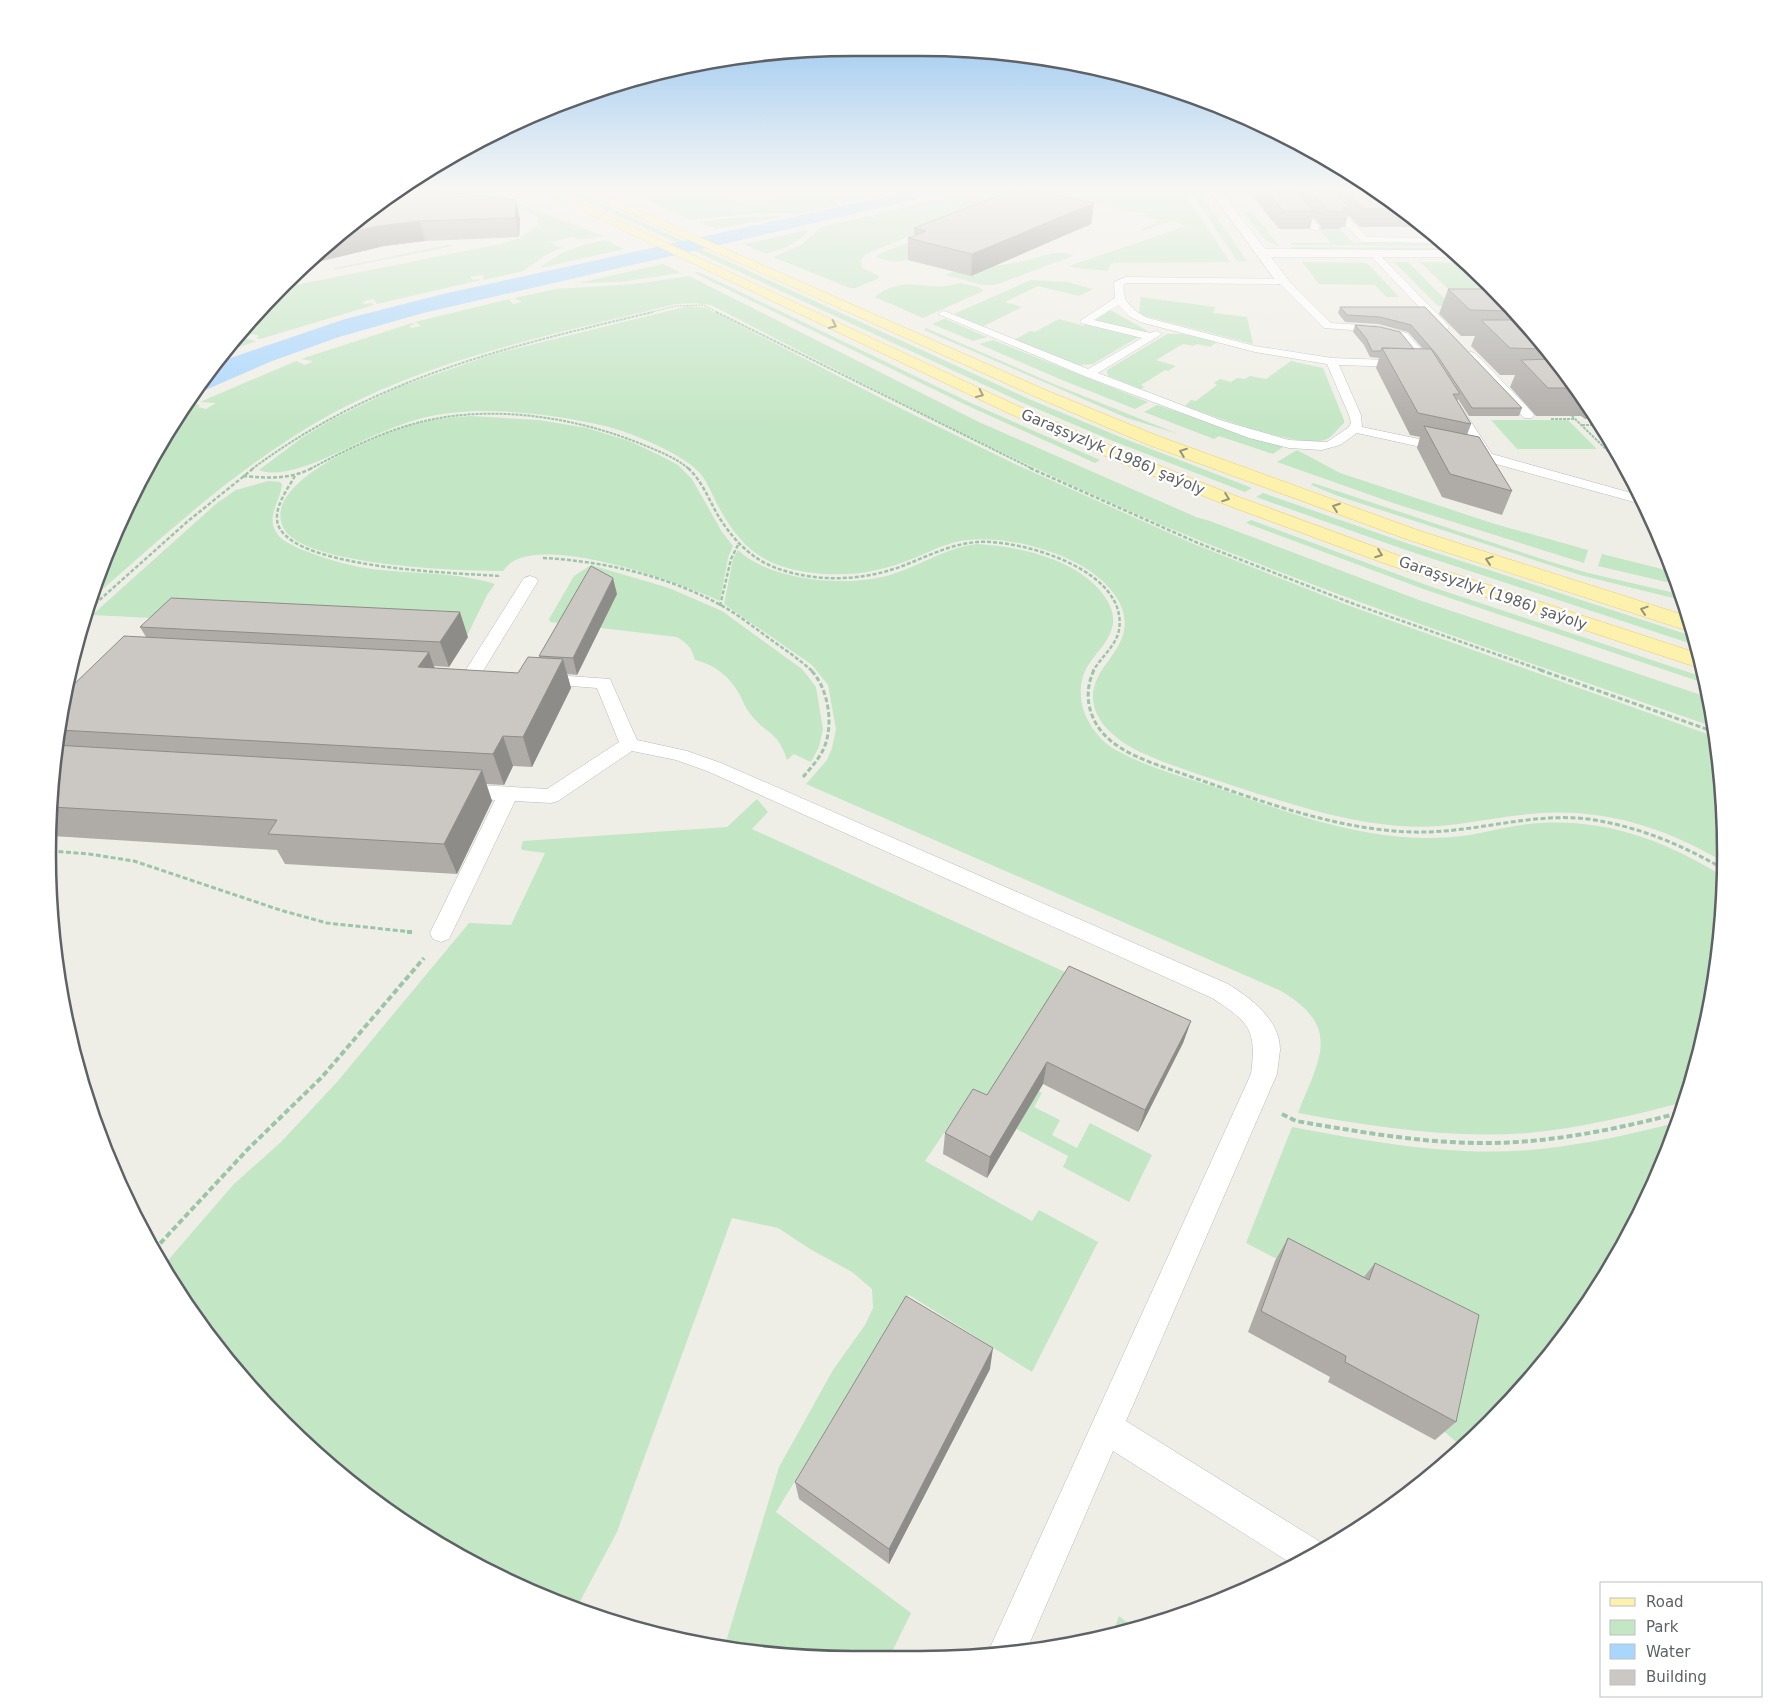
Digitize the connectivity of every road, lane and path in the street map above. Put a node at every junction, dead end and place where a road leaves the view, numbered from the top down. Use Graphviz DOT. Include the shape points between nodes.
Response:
graph roads {
  1 [pos="717,271"];
  2 [pos="767,271"];
  3 [pos="1275,271"];
  4 [pos="1390,271"];
  5 [pos="1283,281"];
  6 [pos="1121,299"];
  7 [pos="943,314"];
  8 [pos="1328,326"];
  9 [pos="1170,327"];
  10 [pos="1452,335"];
  11 [pos="1151,338"];
  12 [pos="1464,348"];
  13 [pos="1339,361"];
  14 [pos="1088,374"];
  15 [pos="1447,394"];
  16 [pos="1528,415"];
  17 [pos="1545,418"];
  18 [pos="1575,419"];
  19 [pos="1581,425"];
  20 [pos="1591,425"];
  21 [pos="1355,429"];
  22 [pos="1487,458"];
  23 [pos="242,476"];
  24 [pos="296,476"];
  25 [pos="1632,496"];
  26 [pos="738,545"];
  27 [pos="537,558"];
  28 [pos="504,576"];
  29 [pos="530,581"];
  30 [pos="97,602"];
  31 [pos="720,606"];
  32 [pos="1682,621"];
  33 [pos="1693,659"];
  34 [pos="451,675"];
  35 [pos="471,676"];
  36 [pos="490,677"];
  37 [pos="518,678"];
  38 [pos="1706,729"];
  39 [pos="629,744"];
  40 [pos="439,790"];
  41 [pos="508,794"];
  42 [pos="782,798"];
  43 [pos="56,851"];
  44 [pos="1717,865"];
  45 [pos="441,934"];
  46 [pos="1253,1098"];
  47 [pos="1672,1114"];
  48 [pos="159,1245"];
  49 [pos="1107,1428"];
  50 [pos="1304,1551"];
  51 [pos="1010,1645"];
  1 -- 33 [label="main road, Garaşsyzlyk (1986) şaýoly, one-way" via="1012,409 1144,466 1394,560"];
  32 -- 2 [label="main road, Garaşsyzlyk (1986) şaýoly, one-way" via="1413,535 1160,443 1042,394"];
  3 -- 5 [label="street"];
  4 -- 10 [label="lane"];
  5 -- 6 [label="lane" via="1126,280 1119,282"];
  5 -- 8 [label="lane"];
  6 -- 9 [label="lane" via="1127,312"];
  6 -- 11 [label="lane" via="1085,321"];
  7 -- 14 [label="lane"];
  8 -- 13 [label="lane" via="1338,343"];
  8 -- 13 [label="lane" via="1404,334 1431,369"];
  9 -- 11 [label="lane"];
  9 -- 13 [label="lane" via="1255,349"];
  11 -- 14 [label="lane"];
  12 -- 16 [label="lane" via="1502,381"];
  13 -- 21 [label="lane" via="1357,423"];
  14 -- 21 [label="lane" via="1281,443 1330,445"];
  15 -- 22 [label="lane"];
  17 -- 18 [label="path"];
  19 -- 20 [label="path"];
  21 -- 22 [label="lane"];
  22 -- 25 [label="lane"];
  23 -- 24 [label="path"];
  23 -- 30 [label="path"];
  23 -- 38 [label="path" via="328,419 443,368 546,338 676,306 703,305 1021,464 1198,543 1354,604"];
  24 -- 26 [label="path" via="383,434 441,416 488,414 570,422 624,436 683,464 698,479 727,532"];
  24 -- 28 [label="path" via="281,499 276,514 280,530 290,541 362,564"];
  26 -- 31 [label="path" via="731,559"];
  26 -- 44 [label="path" via="754,558 780,569 846,578 890,571 967,543 1003,543 1037,551 1088,574 1116,606 1118,633 1089,679 1088,705 1099,729 1108,739 1140,757 1338,822 1402,832 1431,832 1466,830 1536,818 1587,819 1659,835"];
  27 -- 31 [label="path" via="594,563 672,586"];
  29 -- 35 [label="lane"];
  31 -- 42 [label="path" via="808,667 823,686 830,729 825,748 814,766"];
  34 -- 35 [label="lane"];
  35 -- 36 [label="lane"];
  37 -- 39 [label="lane" via="604,682"];
  39 -- 41 [label="lane" via="551,796"];
  39 -- 42 [label="lane" via="680,755"];
  40 -- 41 [label="lane"];
  41 -- 45 [label="lane"];
  42 -- 46 [label="lane" via="1220,991 1242,1005 1260,1026 1267,1048 1264,1074"];
  43 -- 45 [label="path" via="134,861 327,923"];
  45 -- 48 [label="path" via="417,968 322,1076"];
  46 -- 47 [label="path" via="1296,1120 1397,1137 1491,1143 1534,1141 1586,1133"];
  46 -- 49 [label="lane"];
  49 -- 50 [label="lane"];
  49 -- 51 [label="lane"];
}
